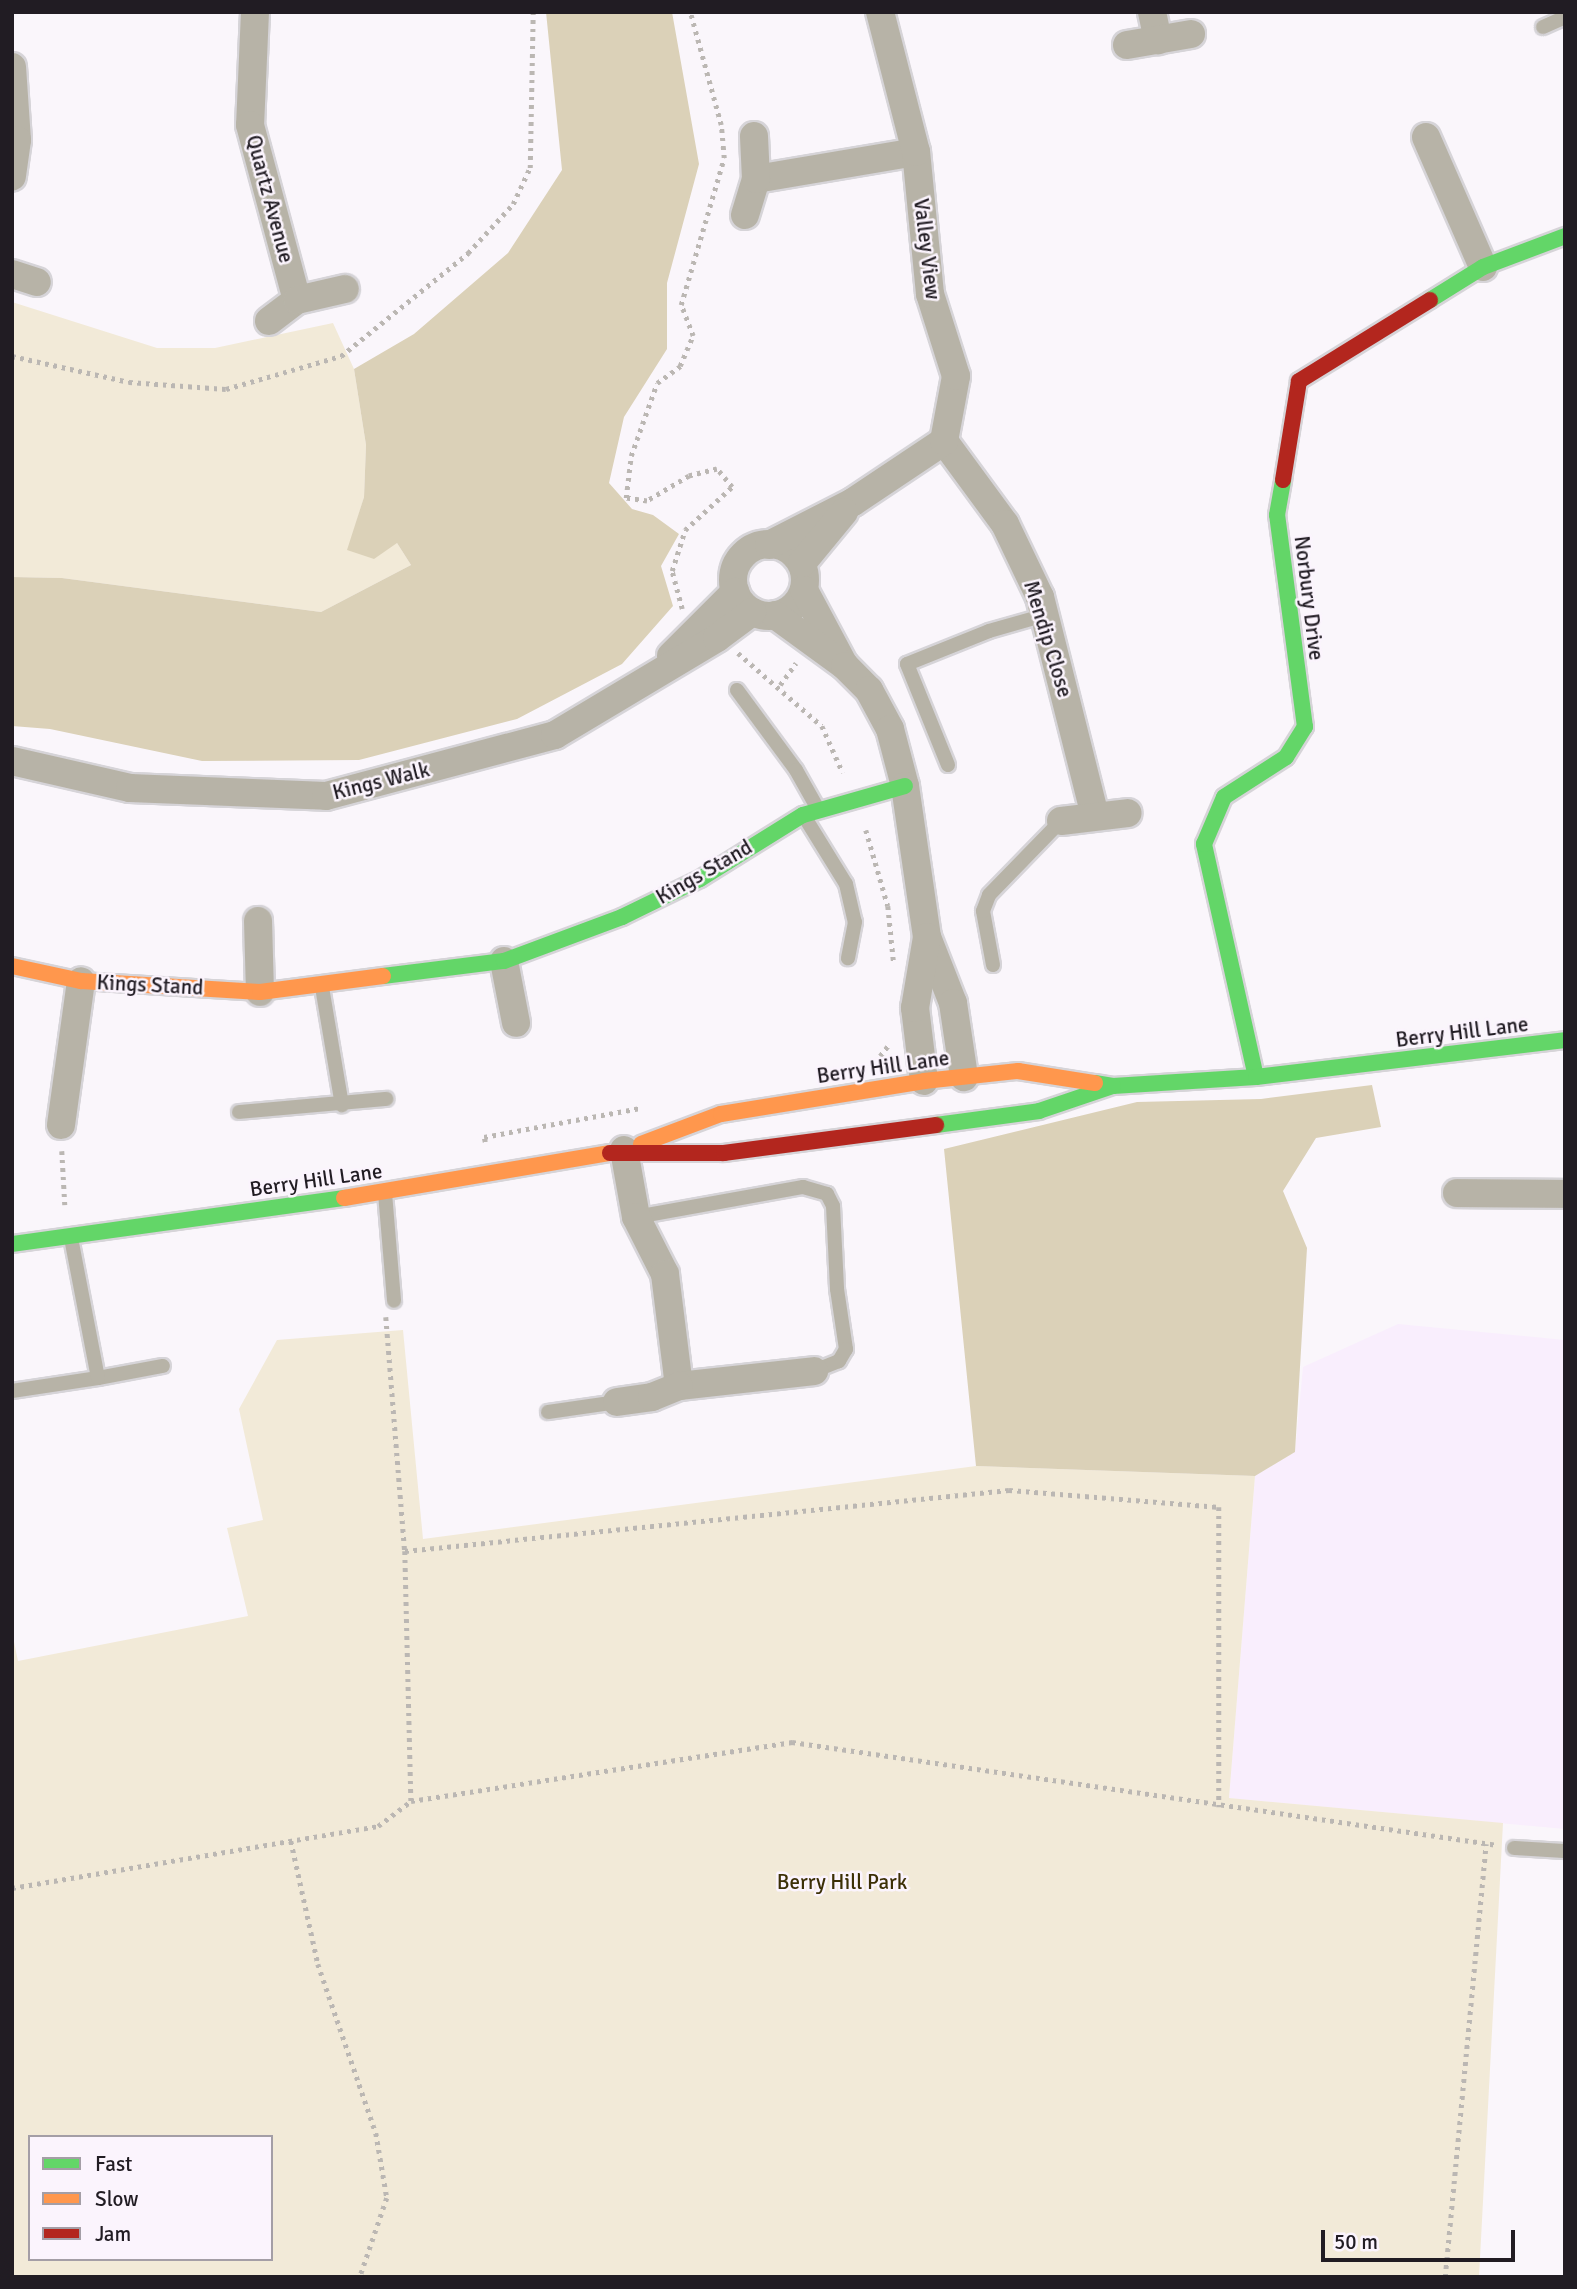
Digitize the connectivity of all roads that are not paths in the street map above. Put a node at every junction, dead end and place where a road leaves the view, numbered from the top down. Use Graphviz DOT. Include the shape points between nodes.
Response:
graph roads {
  1 [pos="255,12"];
  2 [pos="880,12"];
  3 [pos="1152,12"];
  4 [pos="1565,18"];
  5 [pos="1543,27"];
  6 [pos="1191,34"];
  7 [pos="1158,40"];
  8 [pos="1127,45"];
  9 [pos="12,66"];
  10 [pos="754,136"];
  11 [pos="1426,137"];
  12 [pos="916,152"];
  13 [pos="12,177"];
  14 [pos="756,179"];
  15 [pos="745,215"];
  16 [pos="1565,236"];
  17 [pos="1483,267"];
  18 [pos="345,289"];
  19 [pos="297,300"];
  20 [pos="268,321"];
  21 [pos="944,441"];
  22 [pos="853,502"];
  23 [pos="769,545"];
  24 [pos="803,577"];
  25 [pos="754,606"];
  26 [pos="1045,615"];
  27 [pos="845,666"];
  28 [pos="650,679"];
  29 [pos="737,690"];
  30 [pos="12,761"];
  31 [pos="948,765"];
  32 [pos="905,786"];
  33 [pos="810,812"];
  34 [pos="1128,813"];
  35 [pos="1095,816"];
  36 [pos="1061,821"];
  37 [pos="258,921"];
  38 [pos="927,937"];
  39 [pos="848,958"];
  40 [pos="504,961"];
  41 [pos="993,965"];
  42 [pos="12,966"];
  43 [pos="81,981"];
  44 [pos="323,987"];
  45 [pos="260,992"];
  46 [pos="516,1023"];
  47 [pos="1565,1041"];
  48 [pos="1256,1077"];
  49 [pos="1113,1086"];
  50 [pos="951,1089"];
  51 [pos="1032,1094"];
  52 [pos="386,1099"];
  53 [pos="342,1105"];
  54 [pos="239,1112"];
  55 [pos="947,1123"];
  56 [pos="61,1125"];
  57 [pos="624,1150"];
  58 [pos="385,1192"];
  59 [pos="1457,1193"];
  60 [pos="1565,1194"];
  61 [pos="636,1217"];
  62 [pos="71,1237"];
  63 [pos="12,1244"];
  64 [pos="390,1302"];
  65 [pos="163,1366"];
  66 [pos="814,1371"];
  67 [pos="98,1378"];
  68 [pos="679,1386"];
  69 [pos="12,1391"];
  70 [pos="617,1402"];
  71 [pos="548,1412"];
  72 [pos="1514,1848"];
  73 [pos="1565,1851"];
  1 -- 19 [label="street, Quartz Avenue" via="250,125"];
  2 -- 12 [label="street, Valley View"];
  3 -- 7 [label="street"];
  4 -- 5 [label="lane"];
  6 -- 7 [label="street"];
  7 -- 8 [label="street"];
  9 -- 13 [label="street" via="17,140"];
  10 -- 14 [label="street"];
  11 -- 17 [label="street"];
  12 -- 14 [label="street"];
  12 -- 21 [label="street, Valley View" via="930,293 956,376"];
  14 -- 15 [label="street"];
  16 -- 17 [label="street, Norbury Drive"];
  17 -- 48 [label="street, Norbury Drive" via="1299,381 1277,515 1305,727 1286,757 1224,797 1204,844"];
  18 -- 19 [label="street"];
  19 -- 20 [label="street"];
  21 -- 22 [label="street"];
  21 -- 26 [label="street, Mendip Close" via="1005,524"];
  22 -- 23 [label="street"];
  22 -- 24 [label="street"];
  23 -- 24 [label="street" via="793,553"];
  23 -- 25 [label="street" via="747,551 737,565"];
  24 -- 25 [label="street" via="796,605"];
  24 -- 27 [label="street"];
  25 -- 27 [label="street"];
  25 -- 28 [label="street, Kings Walk"];
  25 -- 28 [label="street, Kings Walk" via="700,624"];
  26 -- 31 [label="lane" via="989,631 907,664"];
  26 -- 35 [label="street, Mendip Close"];
  27 -- 32 [label="street" via="869,690 890,729"];
  28 -- 30 [label="street, Kings Walk" via="555,736 326,796 130,788"];
  29 -- 33 [label="lane" via="796,770"];
  32 -- 33 [label="street, Kings Stand"];
  32 -- 38 [label="street"];
  33 -- 39 [label="lane" via="846,884 855,922"];
  33 -- 40 [label="street, Kings Stand" via="699,879 622,918"];
  34 -- 35 [label="street"];
  35 -- 36 [label="street"];
  36 -- 41 [label="lane" via="989,895 983,911"];
  37 -- 45 [label="street"];
  38 -- 50 [label="street" via="953,1003"];
  38 -- 50 [label="street" via="915,1009"];
  40 -- 44 [label="street, Kings Stand"];
  40 -- 46 [label="street"];
  42 -- 43 [label="street, Kings Stand"];
  43 -- 45 [label="street, Kings Stand"];
  43 -- 56 [label="street, Kings Stand"];
  44 -- 45 [label="street, Kings Stand"];
  44 -- 53 [label="lane"];
  47 -- 48 [label="street, Berry Hill Lane"];
  48 -- 49 [label="street, Berry Hill Lane"];
  49 -- 50 [label="street, Berry Hill Lane" via="1018,1071"];
  49 -- 51 [label="street"];
  49 -- 55 [label="street, Berry Hill Lane" via="1039,1111"];
  50 -- 55 [label="street"];
  50 -- 57 [label="street, Berry Hill Lane" via="721,1114"];
  52 -- 53 [label="lane"];
  53 -- 54 [label="lane"];
  55 -- 57 [label="street, Berry Hill Lane" via="724,1153"];
  57 -- 58 [label="street, Berry Hill Lane"];
  57 -- 61 [label="street"];
  58 -- 62 [label="street, Berry Hill Lane"];
  58 -- 64 [label="lane"];
  59 -- 60 [label="street"];
  61 -- 66 [label="lane" via="803,1187 827,1194 833,1206 837,1289 846,1349 839,1361"];
  61 -- 68 [label="street" via="665,1274"];
  62 -- 63 [label="street, Berry Hill Lane"];
  62 -- 67 [label="lane"];
  65 -- 67 [label="lane"];
  66 -- 68 [label="street"];
  67 -- 69 [label="lane"];
  68 -- 70 [label="street" via="652,1397"];
  70 -- 71 [label="lane"];
  72 -- 73 [label="lane"];
}
